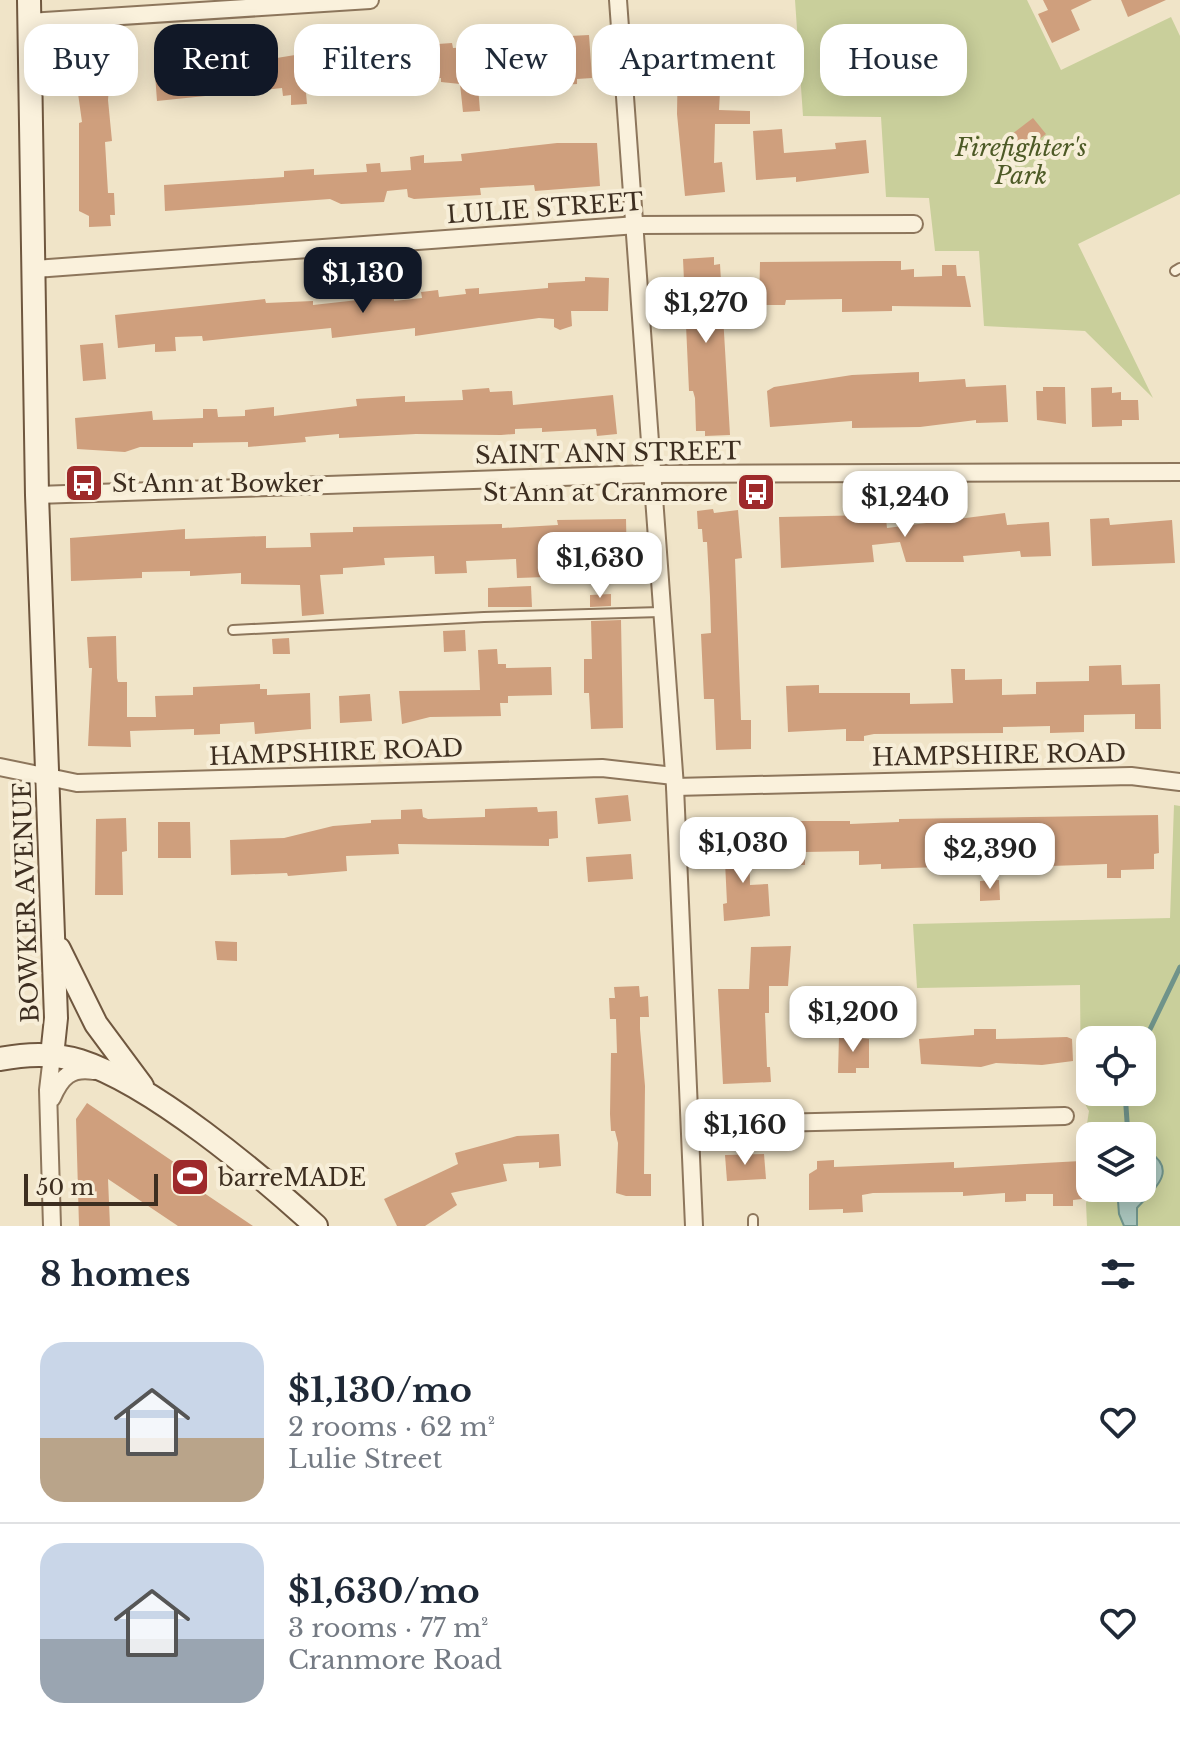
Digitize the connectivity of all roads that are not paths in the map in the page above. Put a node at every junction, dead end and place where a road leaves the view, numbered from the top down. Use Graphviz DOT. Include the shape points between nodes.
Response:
graph roads {
  1 [pos="370,0"];
  2 [pos="618,0"];
  3 [pos="29,11"];
  4 [pos="914,224"];
  5 [pos="637,225"];
  6 [pos="35,269"];
  7 [pos="1180,472"];
  8 [pos="650,474"];
  9 [pos="37,495"];
  10 [pos="661,612"];
  11 [pos="233,630"];
  12 [pos="0,767"];
  13 [pos="48,780"];
  14 [pos="674,782"];
  15 [pos="1180,782"];
  16 [pos="53,936"];
  17 [pos="52,1056"];
  18 [pos="0,1059"];
  19 [pos="111,1075"];
  20 [pos="151,1096"];
  21 [pos="49,1107"];
  22 [pos="1065,1116"];
  23 [pos="691,1125"];
  24 [pos="52,1226"];
  25 [pos="316,1226"];
  26 [pos="694,1226"];
  1 -- 3 [label="street"];
  2 -- 5 [label="street"];
  3 -- 6 [label="street, BOWKER AVENUE"];
  4 -- 5 [label="street, LULIE STREET"];
  5 -- 6 [label="street, LULIE STREET"];
  5 -- 8 [label="street"];
  6 -- 9 [label="street, BOWKER AVENUE"];
  7 -- 8 [label="street, SAINT ANN STREET"];
  8 -- 9 [label="street, SAINT ANN STREET"];
  8 -- 10 [label="street"];
  9 -- 13 [label="street, BOWKER AVENUE"];
  10 -- 11 [label="lane"];
  10 -- 14 [label="street"];
  12 -- 13 [label="street, HAMPSHIRE ROAD"];
  13 -- 14 [label="street, HAMPSHIRE ROAD" via="602,768"];
  13 -- 16 [label="street, BOWKER AVENUE"];
  14 -- 15 [label="street, HAMPSHIRE ROAD" via="1131,776"];
  14 -- 23 [label="street"];
  16 -- 17 [label="street, BOWKER AVENUE"];
  16 -- 20 [label="street" via="96,1024"];
  17 -- 18 [label="street"];
  17 -- 19 [label="street" via="76,1059"];
  17 -- 21 [label="street, BOWKER AVENUE"];
  19 -- 20 [label="street"];
  19 -- 21 [label="street" via="76,1069 64,1076"];
  20 -- 25 [label="street"];
  21 -- 24 [label="street, BOWKER AVENUE"];
  22 -- 23 [label="street"];
  23 -- 26 [label="street"];
}
